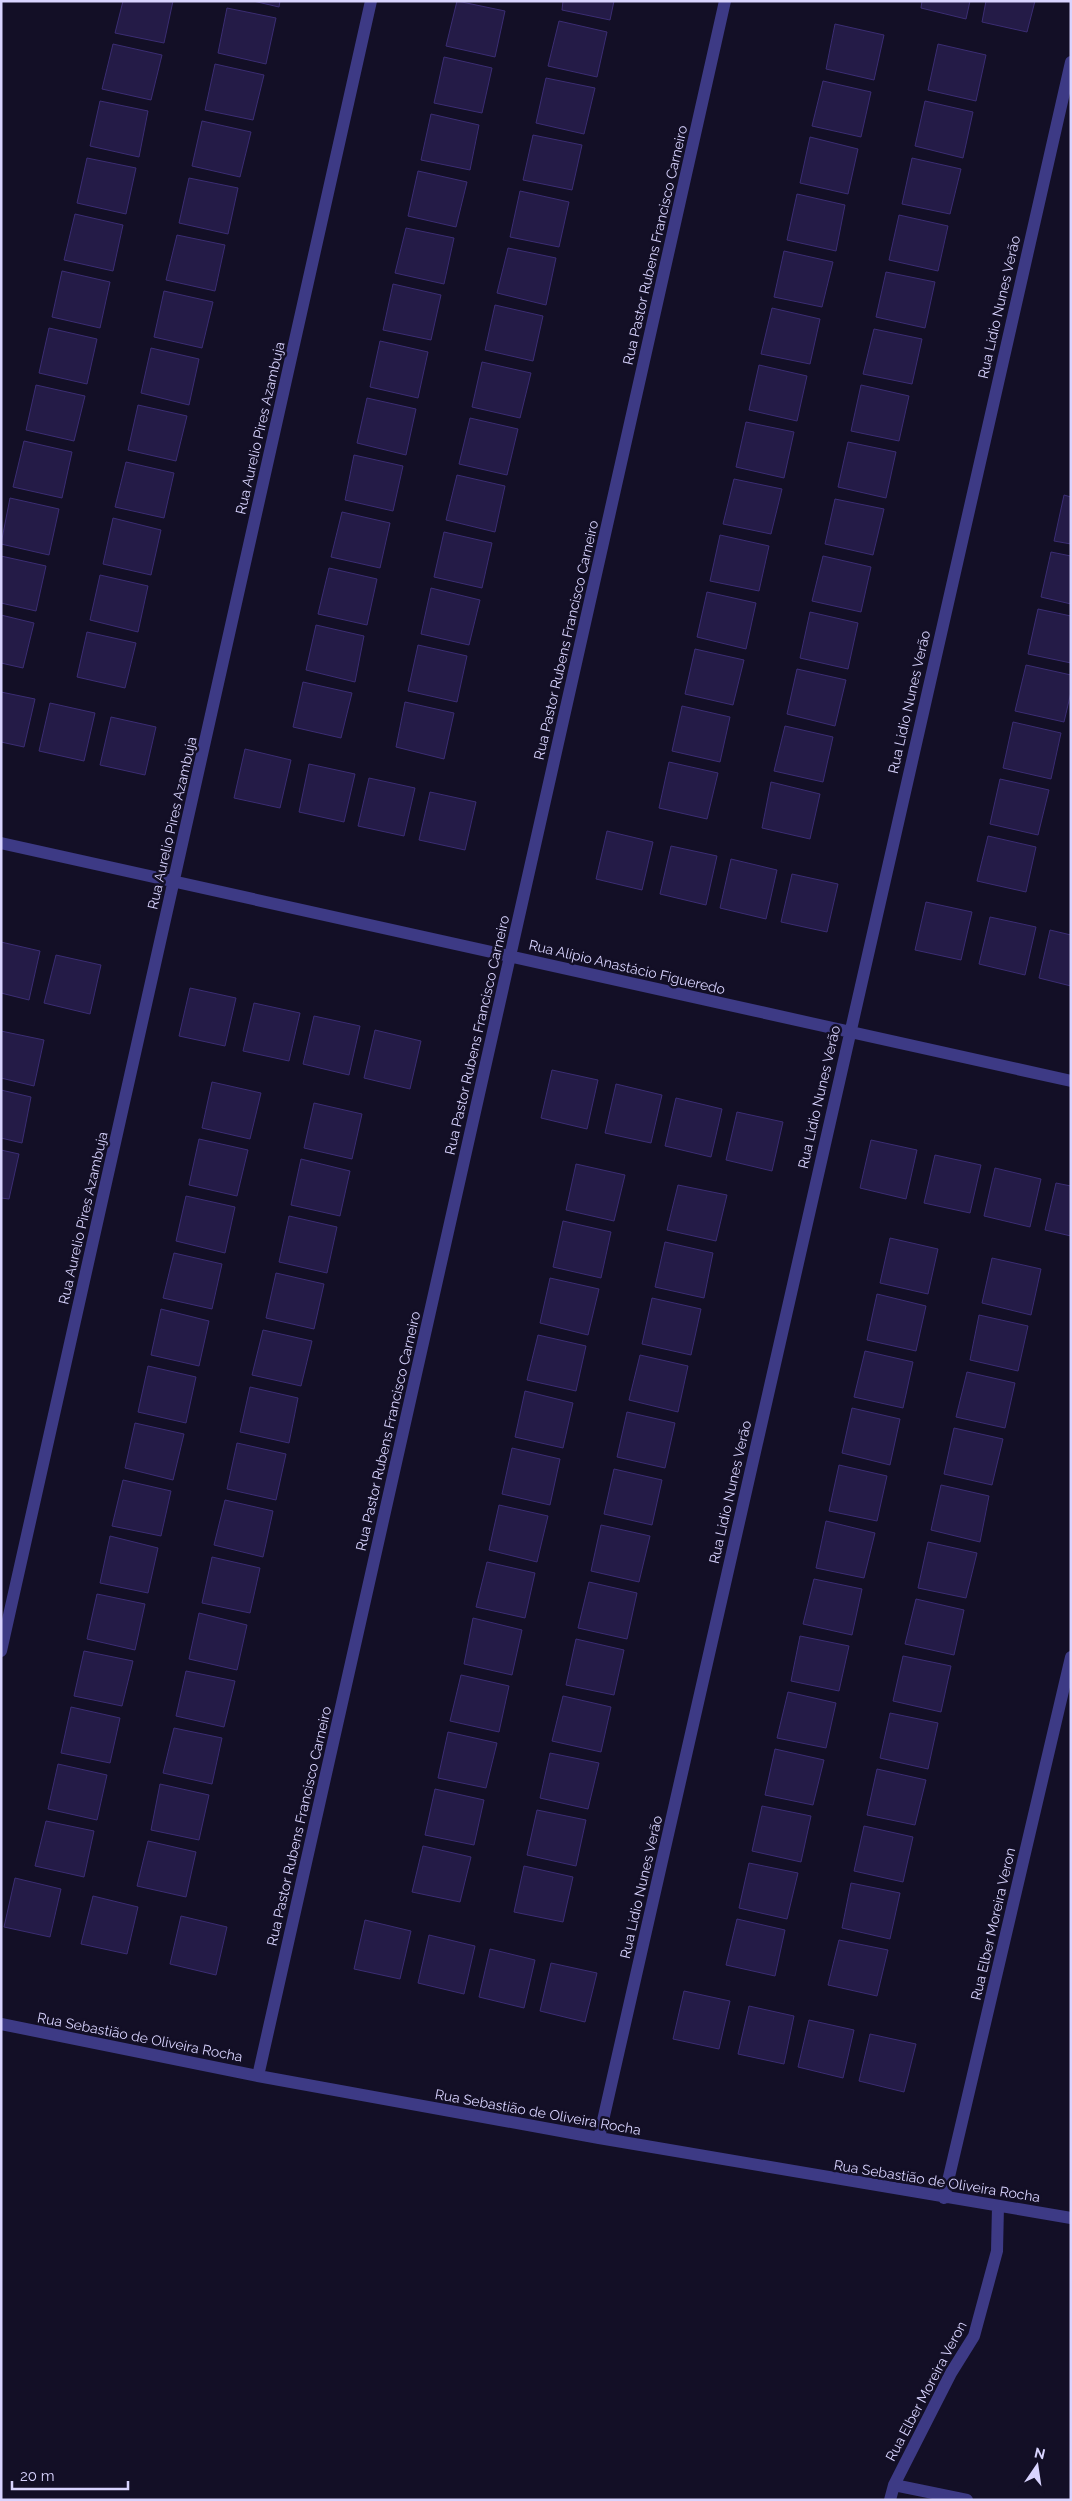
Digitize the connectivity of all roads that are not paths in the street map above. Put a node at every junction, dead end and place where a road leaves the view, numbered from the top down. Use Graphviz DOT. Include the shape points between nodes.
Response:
graph roads {
  1 [pos="371,1"];
  2 [pos="725,1"];
  3 [pos="1071,62"];
  4 [pos="1,843"];
  5 [pos="174,881"];
  6 [pos="510,956"];
  7 [pos="849,1032"];
  8 [pos="1071,1081"];
  9 [pos="1,1651"];
  10 [pos="1071,1657"];
  11 [pos="1,2024"];
  12 [pos="258,2076"];
  13 [pos="599,2138"];
  14 [pos="944,2198"];
  15 [pos="998,2206"];
  16 [pos="1071,2218"];
  17 [pos="894,2485"];
  18 [pos="890,2500"];
  19 [pos="967,2500"];
  1 -- 5 [label="street, Rua Aurelio Pires Azambuja"];
  2 -- 6 [label="street, Rua Pastor Rubens Francisco Carneiro"];
  3 -- 7 [label="street, Rua Lidio Nunes Verão"];
  4 -- 5 [label="street, Rua Alípio Anastácio Figueredo"];
  5 -- 6 [label="street, Rua Alípio Anastácio Figueredo"];
  5 -- 9 [label="street, Rua Aurelio Pires Azambuja"];
  6 -- 7 [label="street, Rua Alípio Anastácio Figueredo"];
  6 -- 12 [label="street, Rua Pastor Rubens Francisco Carneiro"];
  7 -- 8 [label="street, Rua Alípio Anastácio Figueredo"];
  7 -- 13 [label="street, Rua Lidio Nunes Verão"];
  10 -- 14 [label="street, Rua Elber Moreira Veron"];
  11 -- 12 [label="street, Rua Sebastião de Oliveira Rocha"];
  12 -- 13 [label="street, Rua Sebastião de Oliveira Rocha"];
  13 -- 14 [label="street, Rua Sebastião de Oliveira Rocha"];
  14 -- 15 [label="street, Rua Sebastião de Oliveira Rocha"];
  15 -- 16 [label="street, Rua Sebastião de Oliveira Rocha"];
  15 -- 17 [label="street, Rua Elber Moreira Veron" via="997,2251 974,2336 951,2373"];
  17 -- 18 [label="street, Rua Elber Moreira Veron"];
  17 -- 19 [label="street"];
}
